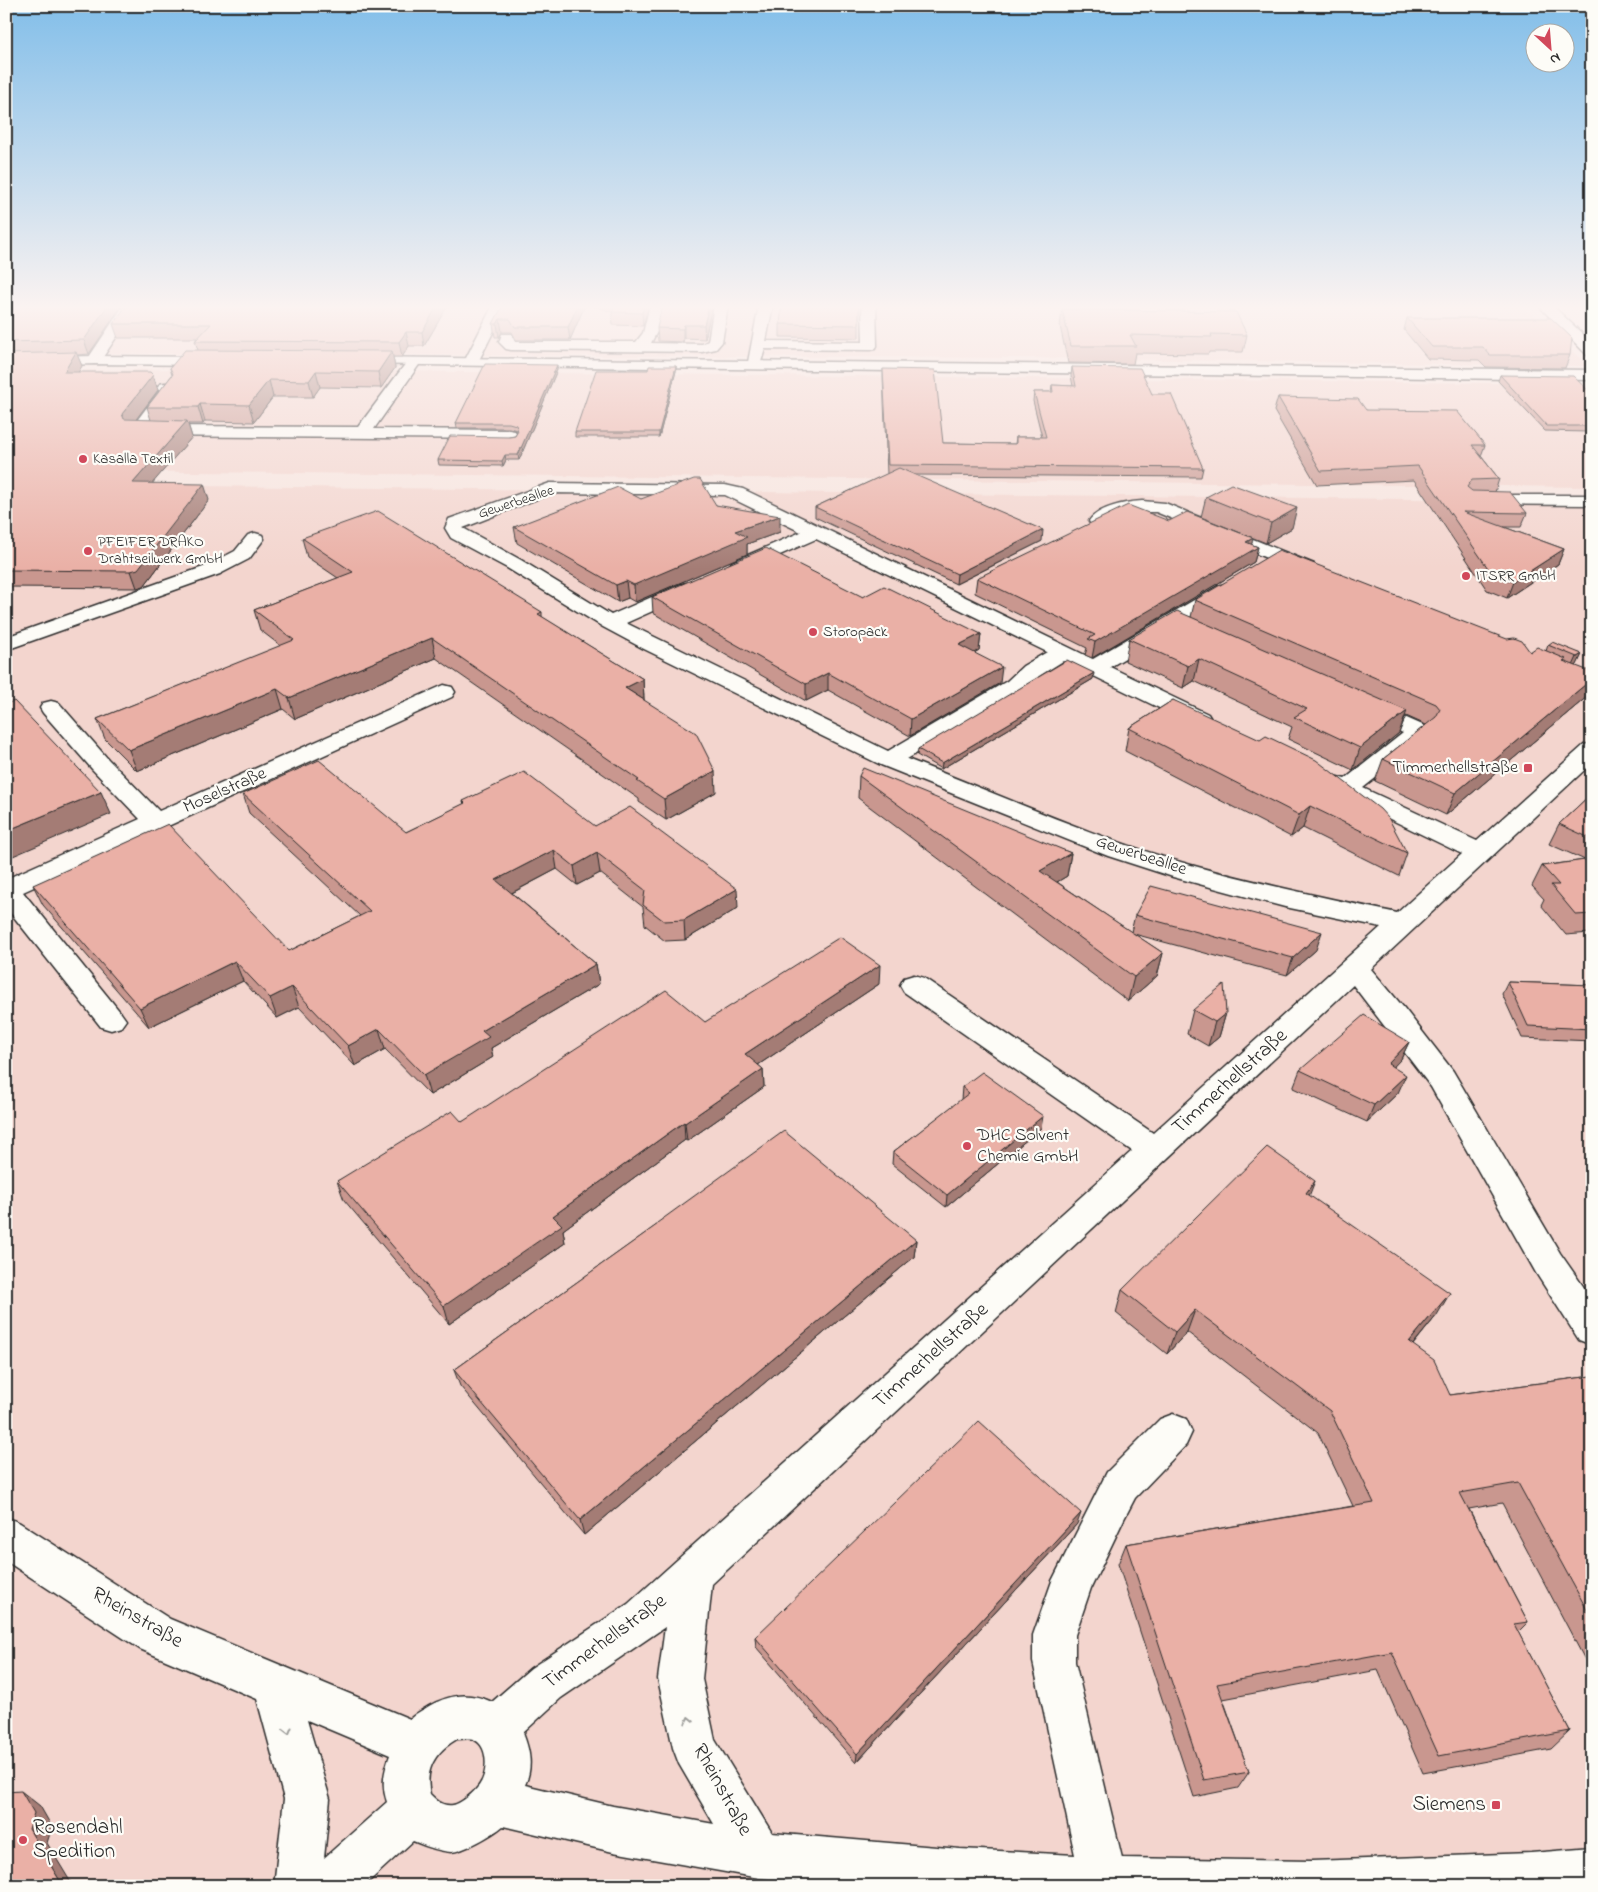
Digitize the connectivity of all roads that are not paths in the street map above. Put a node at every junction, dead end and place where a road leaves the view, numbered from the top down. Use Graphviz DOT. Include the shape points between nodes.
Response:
graph roads {
  1 [pos="166,393"];
  2 [pos="391,393"];
  3 [pos="363,432"];
  4 [pos="509,435"];
  5 [pos="1473,500"];
  6 [pos="1592,500"];
  7 [pos="1079,531"];
  8 [pos="816,532"];
  9 [pos="254,539"];
  10 [pos="726,572"];
  11 [pos="1322,574"];
  12 [pos="1238,582"];
  13 [pos="699,583"];
  14 [pos="1171,622"];
  15 [pos="610,623"];
  16 [pos="1198,634"];
  17 [pos="6,644"];
  18 [pos="1061,653"];
  19 [pos="1093,668"];
  20 [pos="444,692"];
  21 [pos="1348,700"];
  22 [pos="51,708"];
  23 [pos="1216,727"];
  24 [pos="1592,750"];
  25 [pos="889,760"];
  26 [pos="1312,772"];
  27 [pos="1347,789"];
  28 [pos="156,822"];
  29 [pos="1481,853"];
  30 [pos="6,889"];
  31 [pos="1402,923"];
  32 [pos="1355,968"];
  33 [pos="914,985"];
  34 [pos="111,1020"];
  35 [pos="1155,1151"];
  36 [pos="1592,1328"];
  37 [pos="1173,1432"];
  38 [pos="6,1537"];
  39 [pos="692,1575"];
  40 [pos="275,1684"];
  41 [pos="496,1728"];
  42 [pos="417,1744"];
  43 [pos="496,1801"];
  44 [pos="413,1810"];
  45 [pos="759,1855"];
  46 [pos="1592,1872"];
  47 [pos="1104,1881"];
  48 [pos="298,1886"];
  49 [pos="329,1886"];
  50 [pos="1312,1886"];
  1 -- 3 [label="street" via="137,431"];
  2 -- 3 [label="street"];
  3 -- 4 [label="street"];
  5 -- 6 [label="street"];
  7 -- 11 [label="street" via="1122,509 1141,505 1159,507 1272,562"];
  8 -- 10 [label="street"];
  8 -- 15 [label="street, Gewerbeallee" via="737,493 717,488 550,488 456,523 454,528 458,534"];
  8 -- 18 [label="street, Gewerbeallee" via="958,593"];
  9 -- 17 [label="street" via="242,555 213,570"];
  12 -- 14 [label="street"];
  13 -- 15 [label="street"];
  14 -- 16 [label="street"];
  14 -- 19 [label="street"];
  15 -- 25 [label="street, Gewerbeallee"];
  18 -- 19 [label="street, Gewerbeallee"];
  18 -- 25 [label="street" via="1030,671 1015,686"];
  19 -- 23 [label="street, Gewerbeallee"];
  20 -- 28 [label="street, Moselstraße"];
  21 -- 27 [label="street" via="1419,732"];
  22 -- 28 [label="street"];
  24 -- 29 [label="street, Timmerhellstraße"];
  25 -- 31 [label="street, Gewerbeallee" via="1117,850 1182,871 1285,898"];
  26 -- 27 [label="street"];
  27 -- 29 [label="street"];
  28 -- 30 [label="street, Moselstraße"];
  29 -- 31 [label="street, Timmerhellstraße"];
  30 -- 34 [label="street"];
  31 -- 32 [label="street, Timmerhellstraße"];
  32 -- 35 [label="street, Timmerhellstraße"];
  32 -- 36 [label="street" via="1442,1079 1548,1263"];
  33 -- 35 [label="street"];
  35 -- 39 [label="street, Timmerhellstraße"];
  37 -- 47 [label="street" via="1121,1485 1074,1580 1054,1635 1054,1662"];
  38 -- 40 [label="street, Rheinstraße" via="155,1634"];
  39 -- 41 [label="street, Timmerhellstraße" via="643,1620 546,1683"];
  45 -- 39 [label="street, Rheinstraße, one-way" via="695,1748 680,1679"];
  40 -- 42 [label="street, Rheinstraße"];
  40 -- 48 [label="street, one-way" via="307,1799"];
  41 -- 42 [label="street" via="476,1717 453,1717 430,1730"];
  41 -- 43 [label="street" via="507,1749 507,1775"];
  42 -- 44 [label="street" via="406,1772 406,1792"];
  43 -- 44 [label="street" via="476,1819 453,1829 430,1825"];
  43 -- 45 [label="street, Rheinstraße" via="613,1829"];
  44 -- 49 [label="street"];
  45 -- 47 [label="street, Rheinstraße" via="960,1873"];
  46 -- 50 [label="street, Rheinstraße"];
  47 -- 50 [label="street, Rheinstraße"];
}
